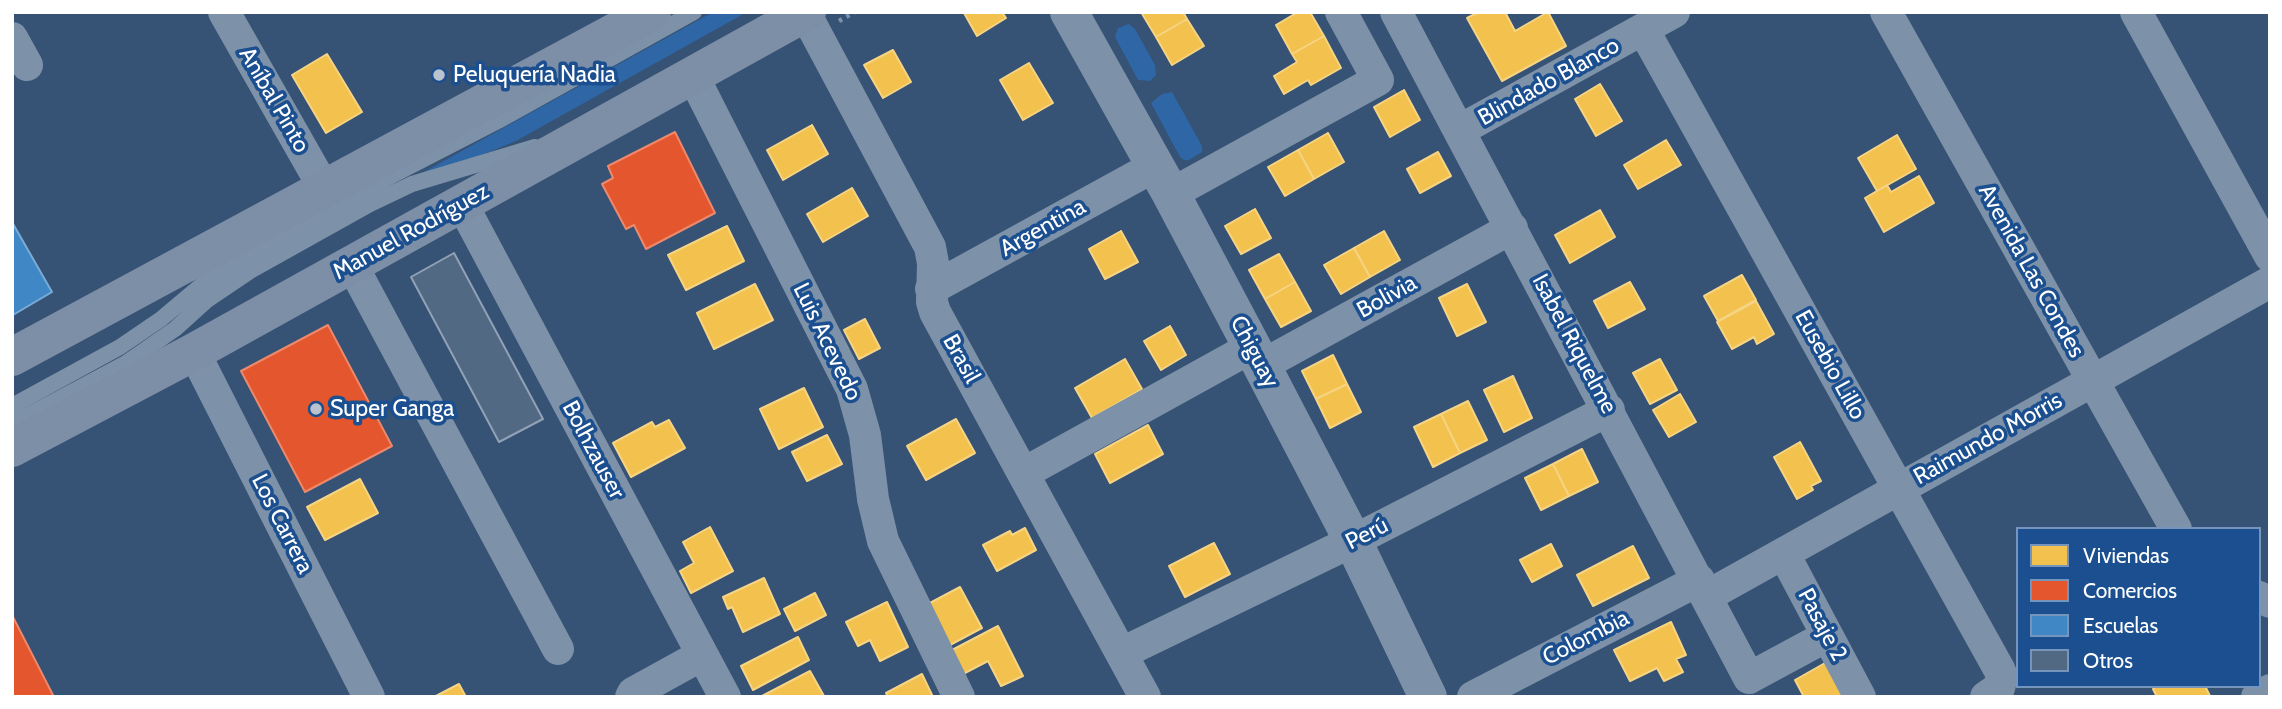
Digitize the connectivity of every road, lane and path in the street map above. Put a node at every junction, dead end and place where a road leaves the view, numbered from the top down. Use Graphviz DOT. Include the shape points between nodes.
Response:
graph roads {
  1 [pos="223,12"];
  2 [pos="694,12"];
  3 [pos="1069,12"];
  4 [pos="1341,12"];
  5 [pos="1396,12"];
  6 [pos="1674,12"];
  7 [pos="1886,12"];
  8 [pos="2136,12"];
  9 [pos="650,13"];
  10 [pos="806,13"];
  11 [pos="752,24"];
  12 [pos="1643,29"];
  13 [pos="693,76"];
  14 [pos="1460,130"];
  15 [pos="580,139"];
  16 [pos="1163,180"];
  17 [pos="324,188"];
  18 [pos="462,204"];
  19 [pos="1512,228"];
  20 [pos="2270,256"];
  21 [pos="352,265"];
  22 [pos="2270,282"];
  23 [pos="931,289"];
  24 [pos="194,352"];
  25 [pos="12,356"];
  26 [pos="1256,357"];
  27 [pos="2092,380"];
  28 [pos="12,406"];
  29 [pos="1609,410"];
  30 [pos="12,424"];
  31 [pos="12,448"];
  32 [pos="1024,473"];
  33 [pos="1899,489"];
  34 [pos="2175,527"];
  35 [pos="1353,541"];
  36 [pos="1784,554"];
  37 [pos="1703,588"];
  38 [pos="1827,636"];
  39 [pos="558,649"];
  40 [pos="1122,653"];
  41 [pos="702,655"];
  42 [pos="2270,690"];
  43 [pos="369,697"];
  44 [pos="631,697"];
  45 [pos="724,697"];
  46 [pos="959,697"];
  47 [pos="1145,697"];
  48 [pos="1428,697"];
  49 [pos="1473,697"];
  50 [pos="1860,697"];
  51 [pos="1986,697"];
  52 [pos="2258,697"];
  1 -- 17 [label="street, Aníbal Pinto"];
  2 -- 28 [label="lane" via="246,256 120,347"];
  3 -- 16 [label="street, Chiguay"];
  4 -- 16 [label="street, Argentina" via="1378,80"];
  5 -- 14 [label="street, Isabel Riquelme"];
  6 -- 12 [label="street, Blindado Blanco"];
  7 -- 27 [label="street, Avenida Las Condes"];
  8 -- 20 [label="street"];
  9 -- 17 [label="main road"];
  10 -- 13 [label="main road, Manuel Rodríguez"];
  10 -- 23 [label="street, Brasil" via="930,247"];
  11 -- 13 [label="lane"];
  12 -- 14 [label="street, Blindado Blanco"];
  12 -- 33 [label="street, Eusebio Lillo"];
  13 -- 15 [label="main road, Manuel Rodríguez"];
  13 -- 46 [label="street, Luis Acevedo" via="852,389 866,435 883,541"];
  14 -- 19 [label="street, Isabel Riquelme"];
  15 -- 18 [label="main road, Manuel Rodríguez"];
  15 -- 30 [label="lane" via="514,152 393,192 250,271 126,363"];
  16 -- 23 [label="street, Argentina"];
  16 -- 26 [label="street, Chiguay"];
  17 -- 25 [label="main road"];
  18 -- 21 [label="main road, Manuel Rodríguez"];
  18 -- 41 [label="street, Bolhzauser"];
  19 -- 26 [label="street, Bolivia"];
  19 -- 29 [label="street, Isabel Riquelme"];
  21 -- 24 [label="main road, Manuel Rodríguez"];
  21 -- 39 [label="street"];
  22 -- 27 [label="street, Raimundo Morris"];
  23 -- 32 [label="street, Brasil" via="935,312"];
  24 -- 31 [label="main road, Manuel Rodríguez"];
  24 -- 43 [label="street, Los Carrera"];
  26 -- 32 [label="street, Bolivia"];
  26 -- 35 [label="street, Chiguay"];
  27 -- 33 [label="street, Raimundo Morris"];
  27 -- 34 [label="street, Avenida Las Condes"];
  29 -- 35 [label="street, Perú"];
  29 -- 37 [label="street, Isabel Riquelme"];
  32 -- 40 [label="street, Brasil"];
  33 -- 36 [label="street, Raimundo Morris"];
  33 -- 51 [label="street, Eusebio Lillo" via="1999,669 2001,683"];
  35 -- 40 [label="street, Perú"];
  35 -- 48 [label="street, Chiguay"];
  36 -- 37 [label="street, Raimundo Morris"];
  36 -- 38 [label="street, Pasaje 2"];
  37 -- 38 [label="street, Isabel Riquelme" via="1749,678"];
  37 -- 49 [label="street, Colombia"];
  38 -- 50 [label="street, Pasaje 2"];
  40 -- 47 [label="street, Brasil"];
  41 -- 44 [label="street"];
  41 -- 45 [label="street, Bolhzauser"];
  42 -- 52 [label="street"];
}
